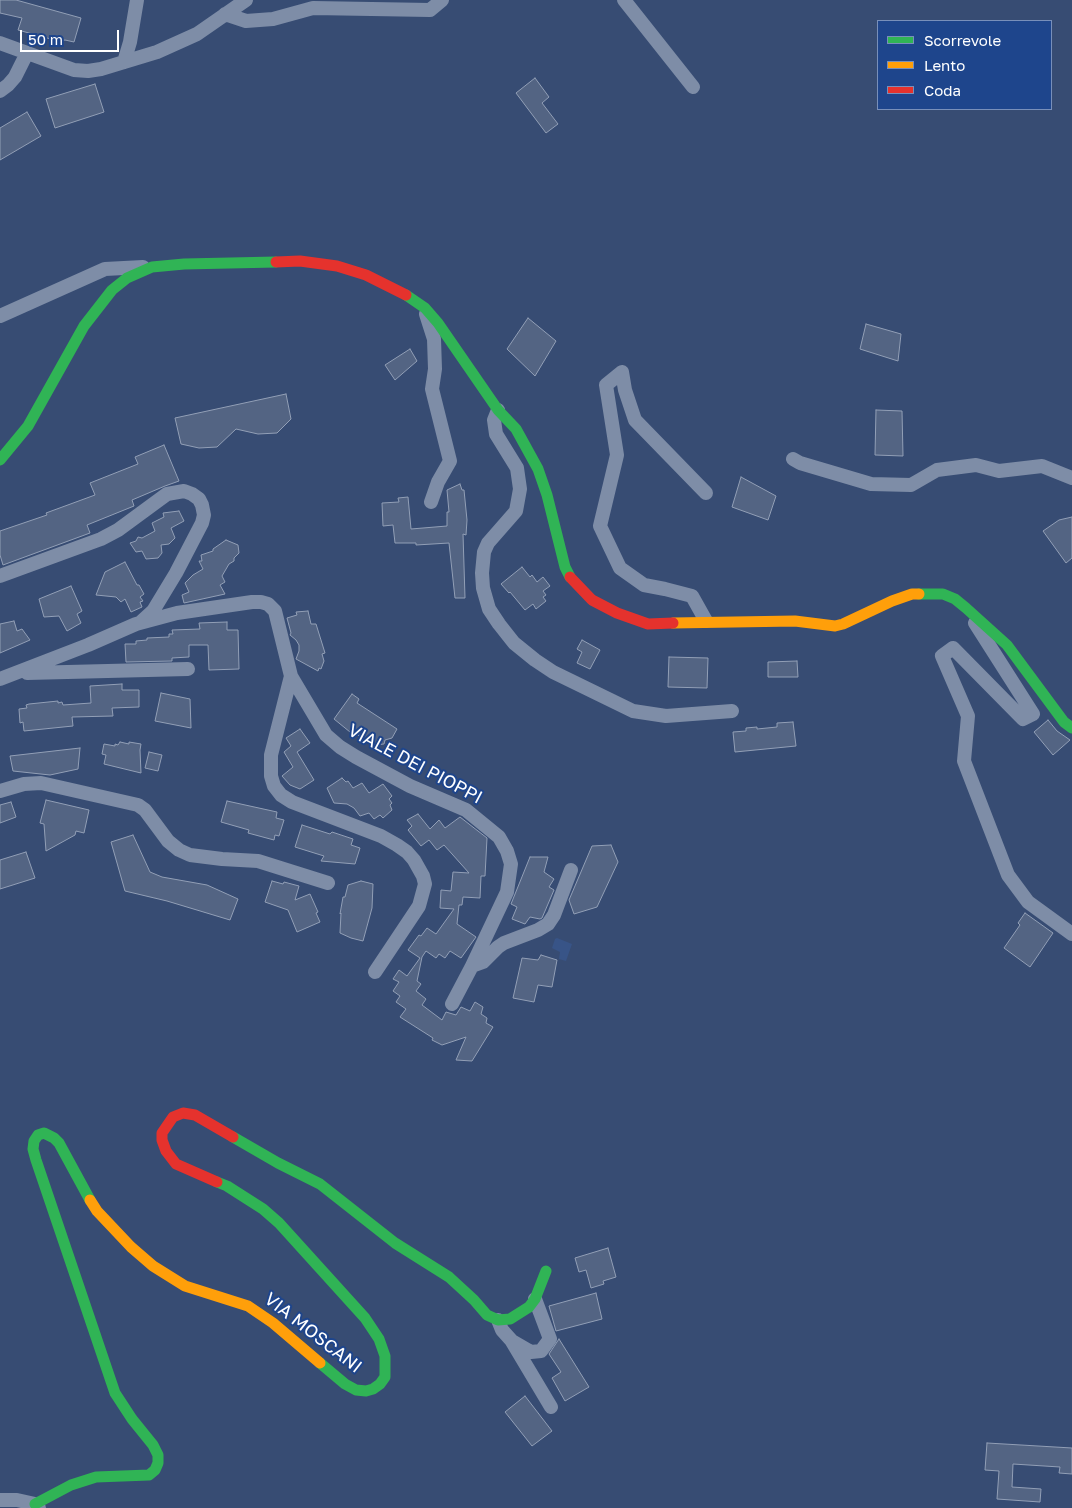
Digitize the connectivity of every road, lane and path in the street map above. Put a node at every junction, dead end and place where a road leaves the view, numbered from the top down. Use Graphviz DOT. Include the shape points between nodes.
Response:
graph roads {
  1 [pos="137,0"];
  2 [pos="246,0"];
  3 [pos="442,0"];
  4 [pos="624,0"];
  5 [pos="225,14"];
  6 [pos="0,43"];
  7 [pos="27,53"];
  8 [pos="124,62"];
  9 [pos="693,87"];
  10 [pos="0,91"];
  11 [pos="152,267"];
  12 [pos="425,308"];
  13 [pos="0,316"];
  14 [pos="498,410"];
  15 [pos="0,460"];
  16 [pos="793,460"];
  17 [pos="1072,478"];
  18 [pos="706,493"];
  19 [pos="431,502"];
  20 [pos="0,576"];
  21 [pos="966,608"];
  22 [pos="706,621"];
  23 [pos="136,624"];
  24 [pos="188,669"];
  25 [pos="16,673"];
  26 [pos="291,676"];
  27 [pos="0,679"];
  28 [pos="732,710"];
  29 [pos="1072,728"];
  30 [pos="0,791"];
  31 [pos="571,870"];
  32 [pos="328,883"];
  33 [pos="1072,934"];
  34 [pos="472,966"];
  35 [pos="375,972"];
  36 [pos="452,1004"];
  37 [pos="546,1271"];
  38 [pos="535,1299"];
  39 [pos="498,1320"];
  40 [pos="511,1340"];
  41 [pos="551,1407"];
  42 [pos="0,1500"];
  43 [pos="37,1506"];
  1 -- 8 [label="street"];
  2 -- 5 [label="street"];
  3 -- 5 [label="street" via="430,10 313,8 273,19 246,21"];
  4 -- 9 [label="street"];
  5 -- 8 [label="street" via="197,34"];
  6 -- 7 [label="street"];
  7 -- 8 [label="street" via="88,71"];
  7 -- 10 [label="street" via="15,77"];
  11 -- 12 [label="street" via="300,261 337,266 366,275"];
  11 -- 13 [label="street" via="105,269"];
  11 -- 15 [label="street" via="127,278 98,306 28,426"];
  12 -- 14 [label="street"];
  12 -- 19 [label="street" via="434,339 432,389 450,461"];
  14 -- 22 [label="street" via="516,429 538,469 564,567 581,591 604,607 648,624"];
  14 -- 28 [label="street" via="494,420 496,434 517,468 520,489 516,511 488,542 484,552 483,588 489,608 499,624 514,643 547,668 633,711 666,716"];
  16 -- 17 [label="street" via="871,484 911,485 937,470 976,465 998,470 1042,466"];
  18 -- 22 [label="street" via="635,420 622,372 606,385 617,455 600,526 620,568 644,585 692,596"];
  20 -- 23 [label="street" via="101,539 167,494 184,491 192,494 198,499 204,514 198,534 154,610"];
  21 -- 22 [label="street" via="943,594 929,592 892,600 836,626 794,621"];
  21 -- 29 [label="street" via="1007,645 1064,722"];
  21 -- 33 [label="street" via="1033,714 1023,719 953,648 942,656 968,716 964,761 1008,875 1028,902"];
  23 -- 25 [label="street, VIALE DEI PIOPPI"];
  23 -- 26 [label="street, VIALE DEI PIOPPI" via="177,613 252,602 268,604 274,611"];
  24 -- 25 [label="street"];
  25 -- 27 [label="street, VIALE DEI PIOPPI"];
  26 -- 34 [label="street, VIALE DEI PIOPPI" via="326,735 340,747 410,786 466,810 499,837 511,864 507,892"];
  26 -- 35 [label="street" via="271,755 274,786 292,802 397,845 414,860 423,876 425,884 419,906"];
  30 -- 32 [label="street" via="41,783 138,805 168,842 190,855 258,861"];
  31 -- 34 [label="street, VIALE DEI PIOPPI" via="548,924 504,943 482,962"];
  34 -- 36 [label="street, VIALE DEI PIOPPI"];
  37 -- 38 [label="street"];
  38 -- 39 [label="street" via="519,1314"];
  38 -- 40 [label="street" via="550,1340 541,1351 532,1352"];
  39 -- 40 [label="street"];
  39 -- 43 [label="street, VIA MOSCANI" via="487,1315 448,1278 395,1243 320,1184 195,1115 183,1113 173,1117 162,1133 162,1140 166,1152 176,1164 227,1186 263,1209 365,1318 379,1339 385,1356 384,1377 373,1389 356,1390 248,1306 185,1286 153,1266 97,1211 59,1143 44,1133 38,1135 33,1149 36,1160 115,1393 158,1455 155,1470 149,1475 96,1477 71,1485"];
  40 -- 41 [label="street"];
  42 -- 43 [label="street, VIA MOSCANI" via="17,1500"];
}
